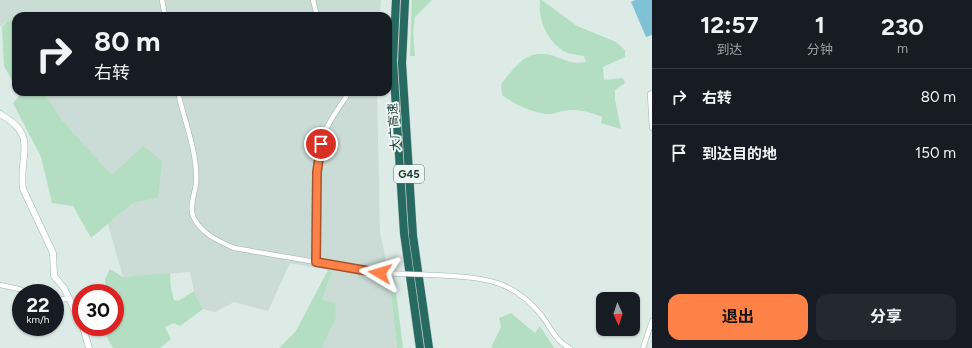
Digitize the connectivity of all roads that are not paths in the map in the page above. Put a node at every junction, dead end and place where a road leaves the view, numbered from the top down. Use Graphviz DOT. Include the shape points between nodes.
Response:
graph roads {
  1 [pos="162,0"];
  2 [pos="313,0"];
  3 [pos="396,0"];
  4 [pos="405,0"];
  5 [pos="164,12"];
  6 [pos="316,12"];
  7 [pos="652,93"];
  8 [pos="179,96"];
  9 [pos="346,96"];
  10 [pos="0,114"];
  11 [pos="652,128"];
  12 [pos="316,262"];
  13 [pos="0,285"];
  14 [pos="12,288"];
  15 [pos="69,298"];
  16 [pos="64,299"];
  17 [pos="72,304"];
  18 [pos="652,321"];
  19 [pos="85,336"];
  20 [pos="89,348"];
  21 [pos="420,348"];
  22 [pos="429,348"];
  23 [pos="570,348"];
  24 [pos="643,348"];
  1 -- 5 [label="street"];
  2 -- 6 [label="street"];
  3 -- 21 [label="highway, 大广高速 / G45" via="392,61 404,234"];
  4 -- 22 [label="highway, 大广高速 / G45" via="402,63 413,236"];
  7 -- 11 [label="street"];
  8 -- 12 [label="street" via="196,168 193,217 205,232 234,248"];
  9 -- 12 [label="street" via="324,133 321,144 317,172"];
  10 -- 15 [label="street" via="16,125 25,141 21,180 23,189 53,253 54,276"];
  12 -- 23 [label="street, bridge" via="380,273 435,275 489,280 503,284 517,292 542,316 553,334"];
  13 -- 14 [label="street"];
  15 -- 16 [label="street"];
  15 -- 17 [label="street"];
  18 -- 24 [label="street"];
  19 -- 20 [label="street"];
}
